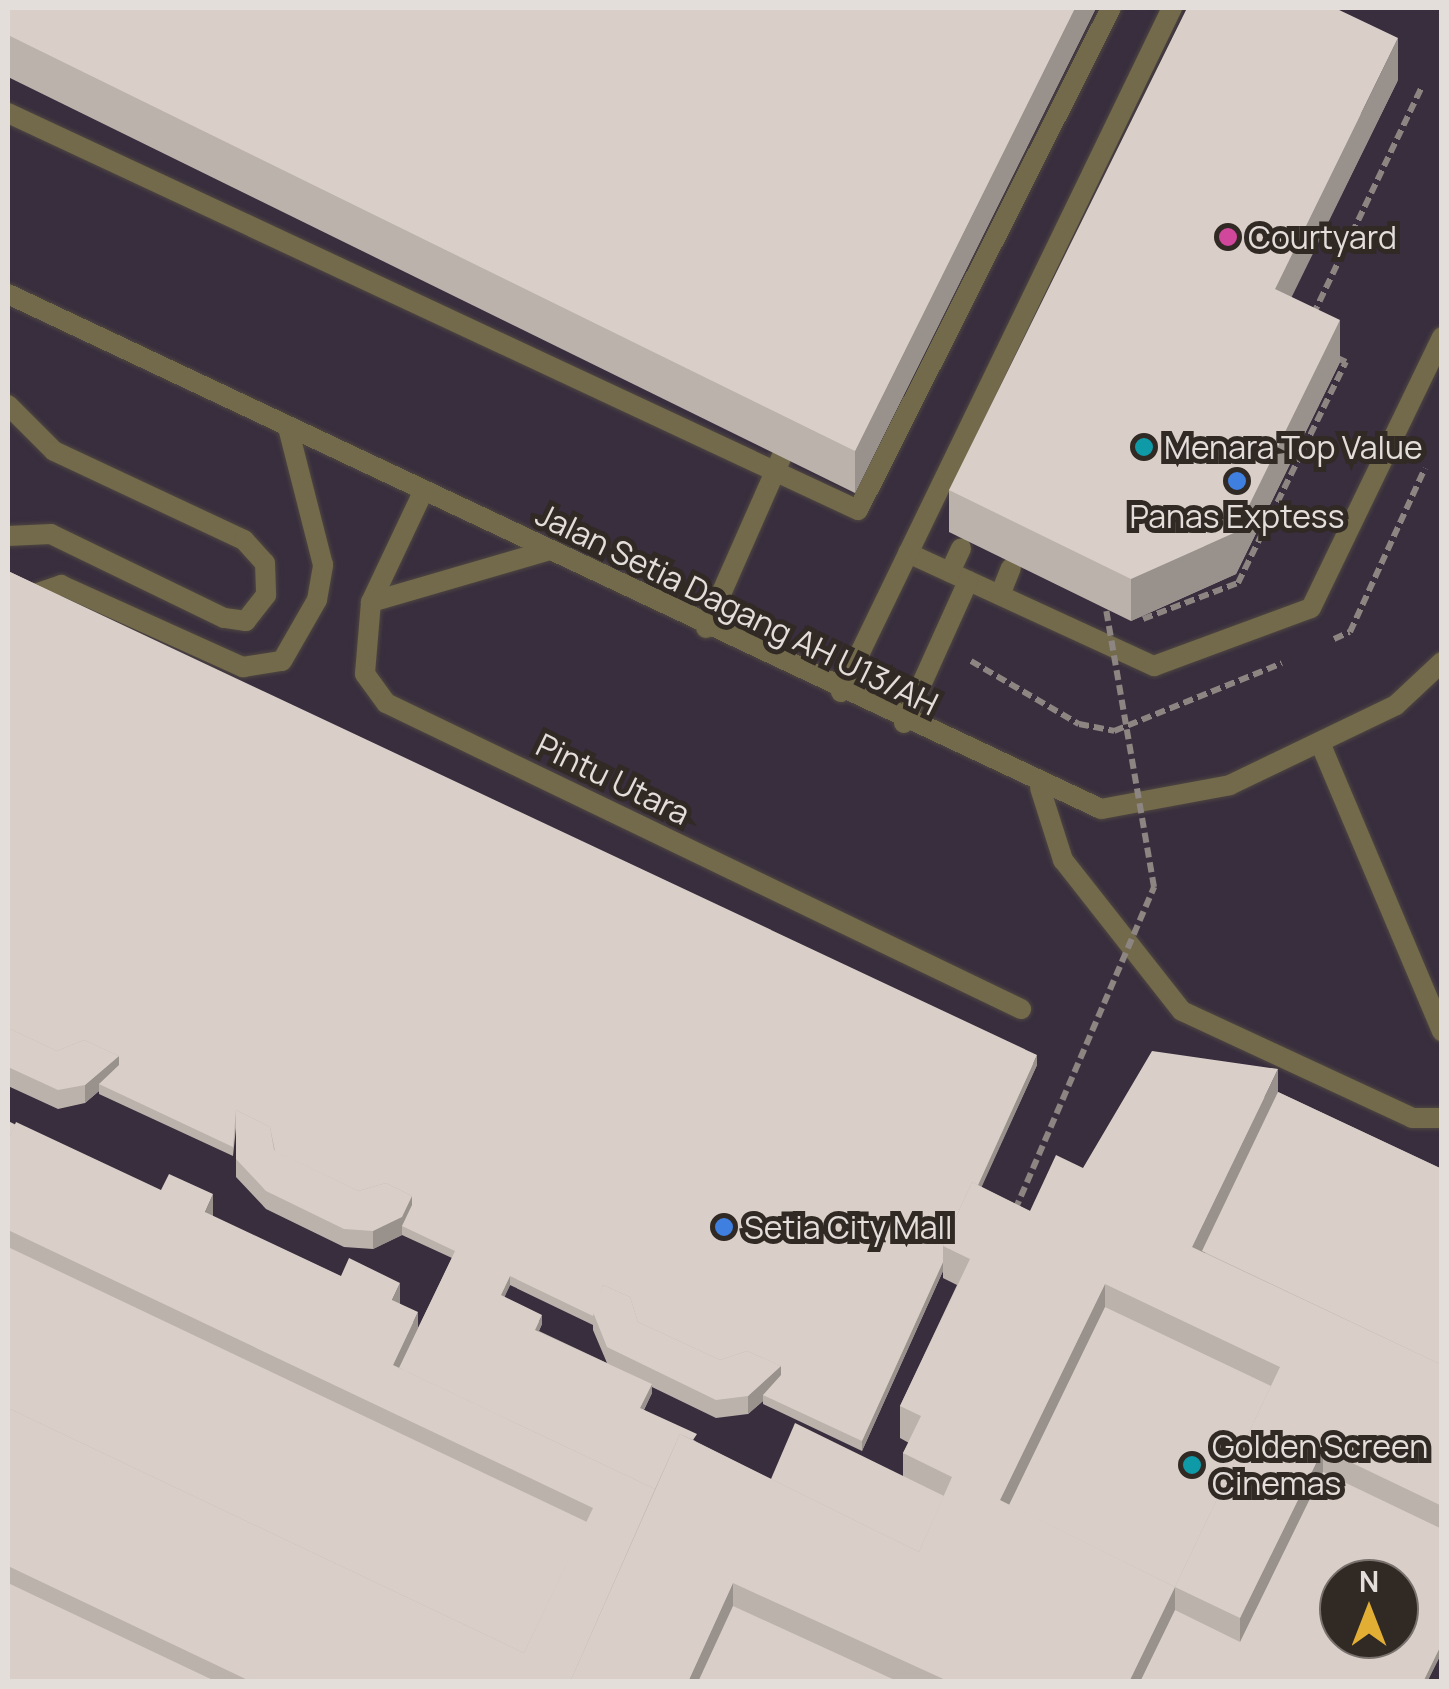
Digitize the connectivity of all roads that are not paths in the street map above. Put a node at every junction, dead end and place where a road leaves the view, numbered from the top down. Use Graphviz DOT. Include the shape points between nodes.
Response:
graph roads {
  1 [pos="1111,8"];
  2 [pos="1172,8"];
  3 [pos="8,113"];
  4 [pos="8,294"];
  5 [pos="1442,337"];
  6 [pos="806,401"];
  7 [pos="8,405"];
  8 [pos="715,410"];
  9 [pos="288,428"];
  10 [pos="677,428"];
  11 [pos="775,473"];
  12 [pos="423,492"];
  13 [pos="8,536"];
  14 [pos="961,548"];
  15 [pos="547,551"];
  16 [pos="908,553"];
  17 [pos="1011,568"];
  18 [pos="959,577"];
  19 [pos="35,594"];
  20 [pos="1000,595"];
  21 [pos="371,602"];
  22 [pos="706,628"];
  23 [pos="1442,662"];
  24 [pos="841,692"];
  25 [pos="904,723"];
  26 [pos="1320,745"];
  27 [pos="1040,788"];
  28 [pos="1021,1009"];
  29 [pos="1442,1032"];
  30 [pos="1442,1118"];
  1 -- 11 [label="street" via="858,510"];
  2 -- 16 [label="street"];
  3 -- 10 [label="street"];
  4 -- 9 [label="street, Jalan Setia Dagang AH U13/AH"];
  5 -- 20 [label="street" via="1311,608 1154,666"];
  6 -- 11 [label="street"];
  7 -- 13 [label="street" via="54,451 244,540 265,563 266,595 246,621 224,618 51,534"];
  8 -- 10 [label="street"];
  9 -- 12 [label="street, Jalan Setia Dagang AH U13/AH"];
  9 -- 19 [label="street" via="323,566 317,600 282,661 244,667 62,585"];
  10 -- 11 [label="street"];
  11 -- 22 [label="street"];
  12 -- 15 [label="street, Jalan Setia Dagang AH U13/AH"];
  12 -- 21 [label="street, Pintu Utara"];
  14 -- 18 [label="street"];
  15 -- 21 [label="street"];
  15 -- 22 [label="street, Jalan Setia Dagang AH U13/AH"];
  16 -- 18 [label="street"];
  16 -- 24 [label="street"];
  17 -- 20 [label="street"];
  18 -- 20 [label="street"];
  18 -- 25 [label="street"];
  21 -- 28 [label="street, Pintu Utara" via="365,674 386,704"];
  22 -- 24 [label="street, Jalan Setia Dagang AH U13/AH"];
  23 -- 26 [label="street, Jalan Setia Dagang AH U13/AH" via="1396,705"];
  24 -- 25 [label="street, Jalan Setia Dagang AH U13/AH"];
  25 -- 27 [label="street, Jalan Setia Dagang AH U13/AH"];
  26 -- 27 [label="street, Jalan Setia Dagang AH U13/AH" via="1230,785 1116,806"];
  26 -- 29 [label="street"];
  27 -- 30 [label="street" via="1064,860 1182,1011 1412,1118"];
}
